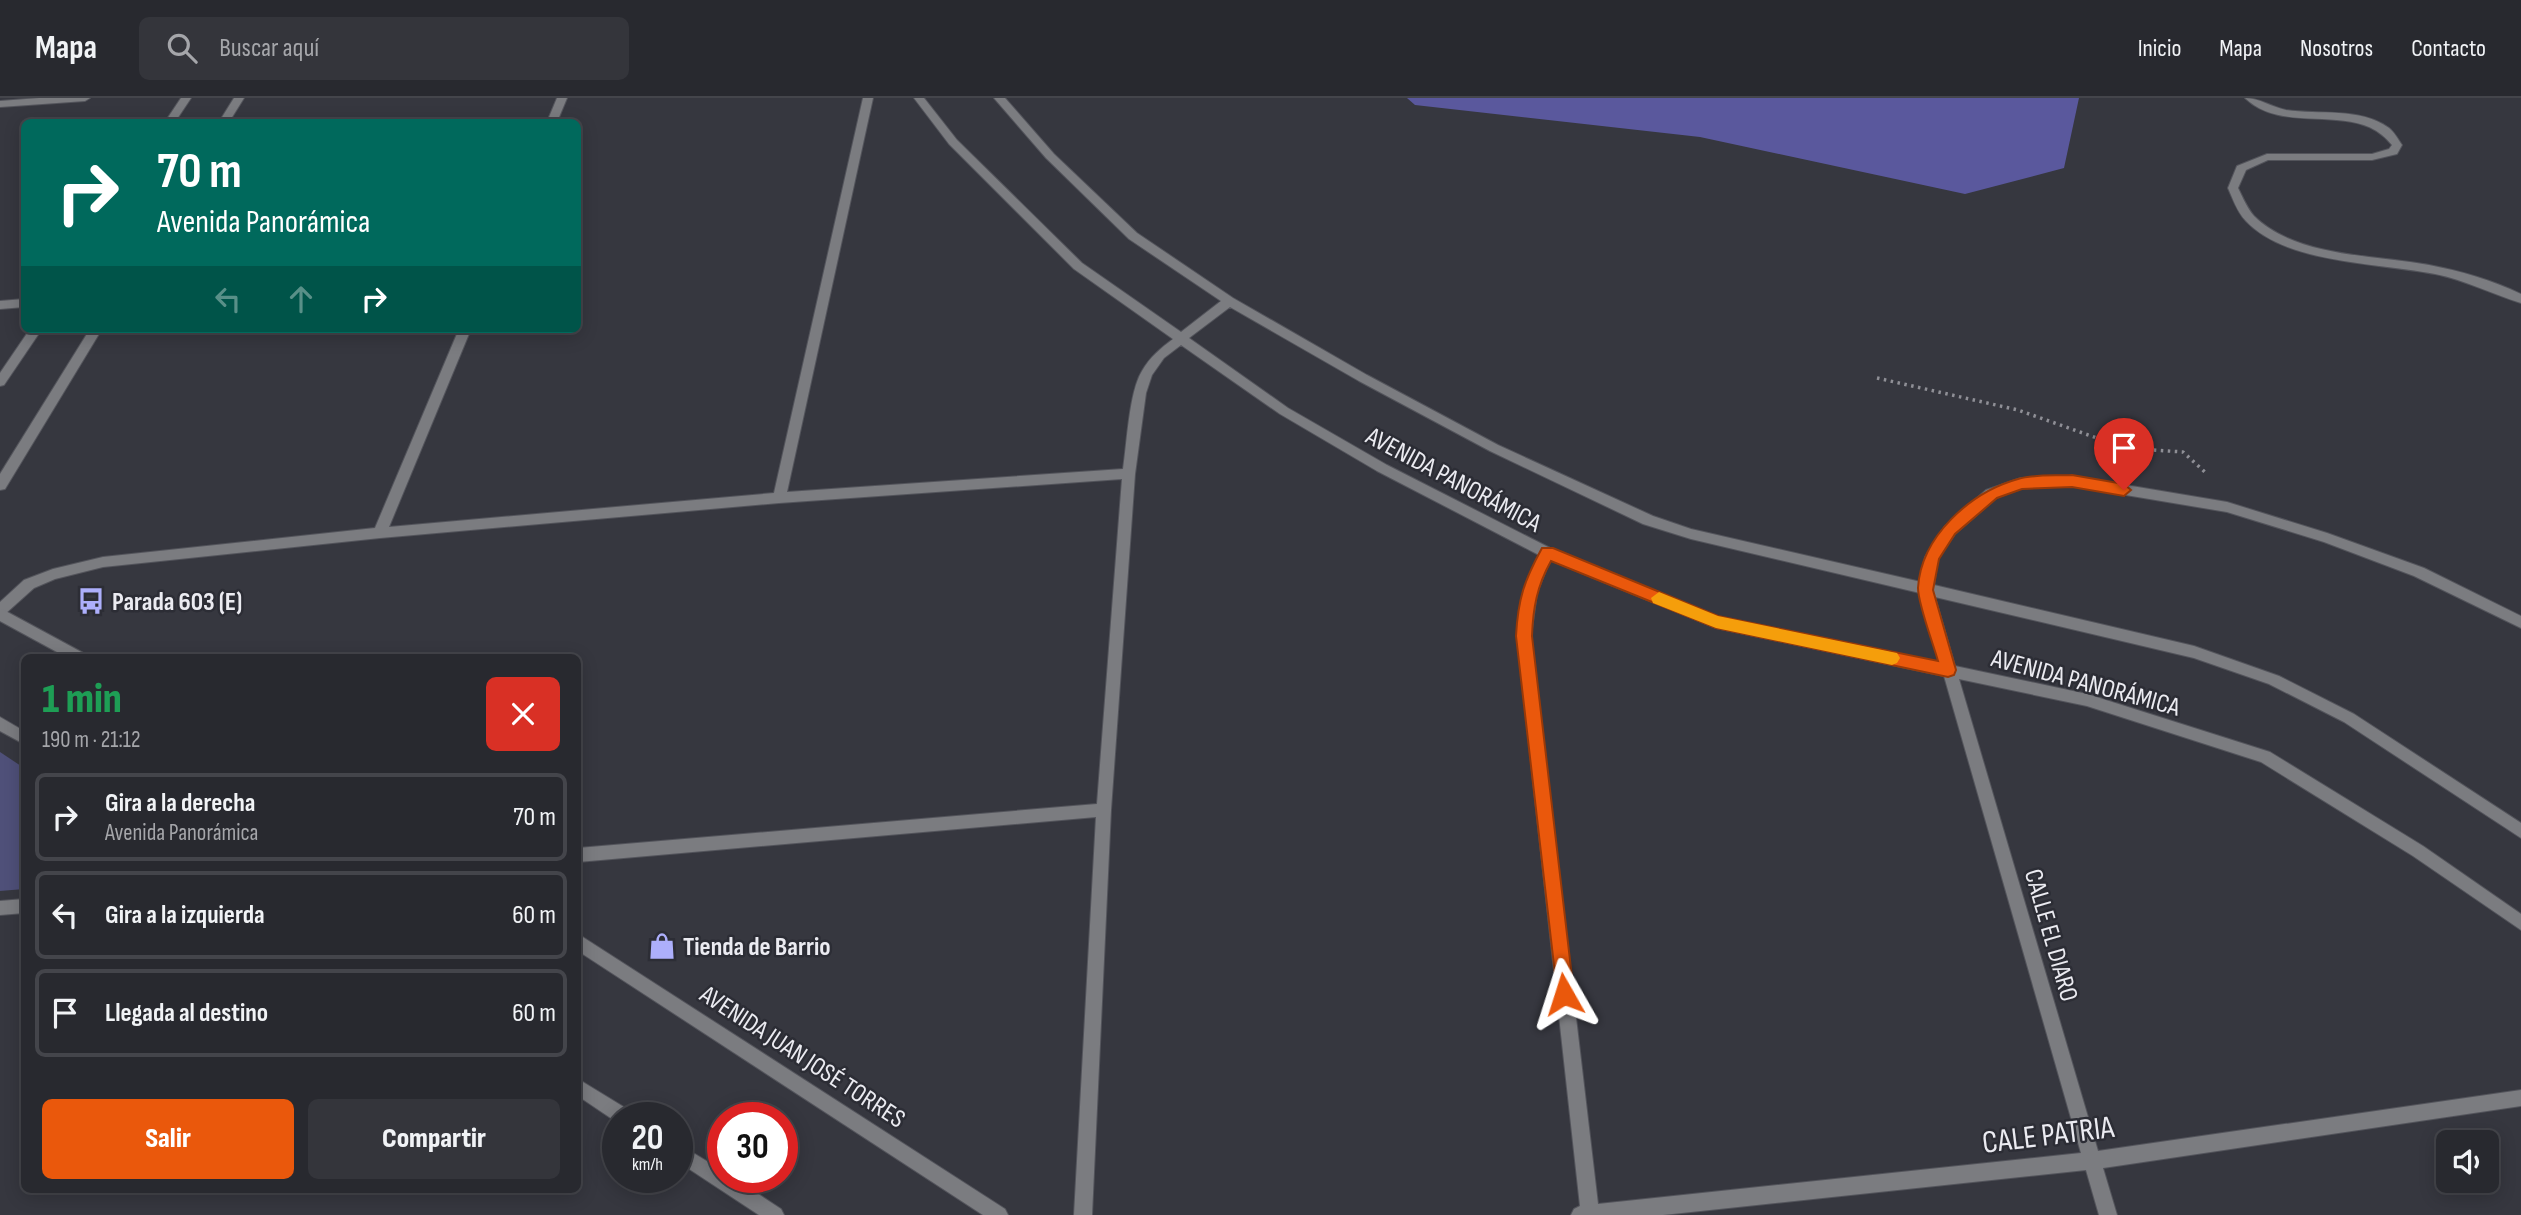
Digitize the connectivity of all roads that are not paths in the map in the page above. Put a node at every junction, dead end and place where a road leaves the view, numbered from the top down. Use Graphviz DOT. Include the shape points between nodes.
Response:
graph roads {
  1 [pos="85,98"];
  2 [pos="186,98"];
  3 [pos="239,98"];
  4 [pos="562,98"];
  5 [pos="868,98"];
  6 [pos="919,98"];
  7 [pos="999,98"];
  8 [pos="2250,98"];
  9 [pos="0,104"];
  10 [pos="172,119"];
  11 [pos="226,119"];
  12 [pos="553,119"];
  13 [pos="2521,299"];
  14 [pos="1228,301"];
  15 [pos="21,303"];
  16 [pos="0,305"];
  17 [pos="33,333"];
  18 [pos="94,333"];
  19 [pos="463,333"];
  20 [pos="1181,340"];
  21 [pos="0,382"];
  22 [pos="1129,474"];
  23 [pos="0,485"];
  24 [pos="779,498"];
  25 [pos="380,533"];
  26 [pos="1547,553"];
  27 [pos="1926,590"];
  28 [pos="0,612"];
  29 [pos="2521,622"];
  30 [pos="73,654"];
  31 [pos="1948,670"];
  32 [pos="0,723"];
  33 [pos="21,736"];
  34 [pos="1104,810"];
  35 [pos="2521,831"];
  36 [pos="581,855"];
  37 [pos="21,906"];
  38 [pos="0,908"];
  39 [pos="2521,923"];
  40 [pos="581,944"];
  41 [pos="581,1089"];
  42 [pos="2521,1097"];
  43 [pos="602,1102"];
  44 [pos="2092,1161"];
  45 [pos="693,1162"];
  46 [pos="1585,1214"];
  47 [pos="775,1215"];
  48 [pos="999,1215"];
  49 [pos="1083,1215"];
  50 [pos="2108,1215"];
  1 -- 9 [label="street"];
  2 -- 10 [label="street"];
  3 -- 11 [label="street"];
  4 -- 12 [label="street"];
  5 -- 24 [label="street"];
  6 -- 20 [label="street, AVENIDA PANORÁMICA" via="953,142 1078,266"];
  7 -- 14 [label="street, AVENIDA PANORÁMICA" via="1133,236"];
  8 -- 13 [label="street" via="2275,109 2360,110 2393,129 2398,145 2393,152 2372,157 2267,157 2241,168 2232,188 2256,224 2290,244 2311,250 2431,269"];
  14 -- 20 [label="street"];
  14 -- 27 [label="street, AVENIDA PANORÁMICA" via="1494,448 1648,520"];
  15 -- 16 [label="street"];
  17 -- 21 [label="street"];
  18 -- 23 [label="street"];
  19 -- 25 [label="street"];
  20 -- 22 [label="street" via="1160,355 1146,374"];
  20 -- 26 [label="street, AVENIDA PANORÁMICA" via="1284,411 1382,468"];
  22 -- 24 [label="street"];
  22 -- 34 [label="street"];
  24 -- 25 [label="street"];
  25 -- 28 [label="street" via="103,562 29,584"];
  26 -- 31 [label="street, AVENIDA PANORÁMICA" via="1716,622"];
  26 -- 46 [label="street" via="1532,581 1524,636"];
  27 -- 29 [label="street" via="1932,557 1950,530 1991,494 2021,483 2072,481 2227,507 2327,538 2419,572"];
  27 -- 31 [label="street, CALLE EL DIARO"];
  27 -- 35 [label="street, AVENIDA PANORÁMICA" via="2194,652 2274,680 2349,718"];
  28 -- 30 [label="street"];
  31 -- 39 [label="street, AVENIDA PANORÁMICA" via="2087,701 2265,757 2418,851"];
  31 -- 44 [label="street, CALLE EL DIARO"];
  32 -- 33 [label="street"];
  34 -- 36 [label="street"];
  34 -- 49 [label="street"];
  37 -- 38 [label="street"];
  40 -- 48 [label="street, AVENIDA JUAN JOSÉ TORRES"];
  41 -- 43 [label="street"];
  42 -- 44 [label="street, CALE PATRIA"];
  44 -- 46 [label="street, CALE PATRIA"];
  44 -- 50 [label="street, CALLE EL DIARO"];
  45 -- 47 [label="street"];
}
